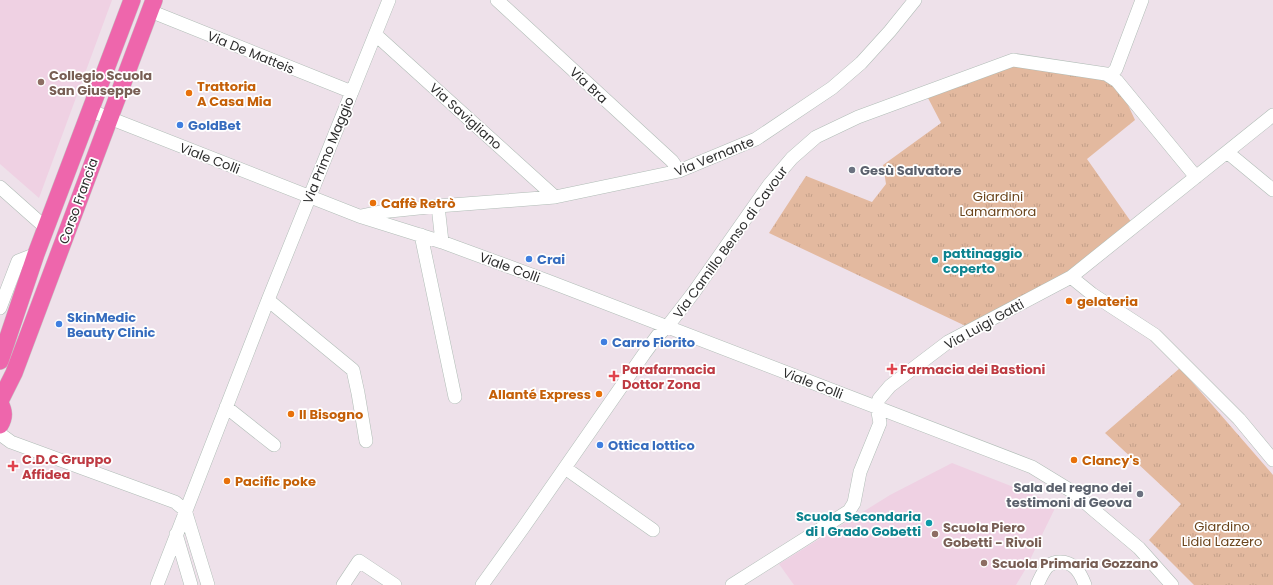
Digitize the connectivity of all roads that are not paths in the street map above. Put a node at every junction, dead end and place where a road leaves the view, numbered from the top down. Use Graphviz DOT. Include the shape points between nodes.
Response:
graph roads {
  1 [pos="132,0"];
  2 [pos="389,0"];
  3 [pos="497,0"];
  4 [pos="915,0"];
  5 [pos="1142,0"];
  6 [pos="152,6"];
  7 [pos="376,35"];
  8 [pos="1110,76"];
  9 [pos="352,92"];
  10 [pos="90,110"];
  11 [pos="1273,115"];
  12 [pos="109,118"];
  13 [pos="1227,152"];
  14 [pos="679,171"];
  15 [pos="1196,177"];
  16 [pos="0,186"];
  17 [pos="1273,190"];
  18 [pos="309,197"];
  19 [pos="555,197"];
  20 [pos="438,206"];
  21 [pos="359,216"];
  22 [pos="46,228"];
  23 [pos="421,236"];
  24 [pos="442,242"];
  25 [pos="36,254"];
  26 [pos="1071,277"];
  27 [pos="268,300"];
  28 [pos="0,308"];
  29 [pos="667,327"];
  30 [pos="0,361"];
  31 [pos="455,397"];
  32 [pos="0,402"];
  33 [pos="226,407"];
  34 [pos="877,407"];
  35 [pos="0,425"];
  36 [pos="0,434"];
  37 [pos="366,441"];
  38 [pos="274,445"];
  39 [pos="1273,460"];
  40 [pos="565,468"];
  41 [pos="185,510"];
  42 [pos="653,530"];
  43 [pos="176,534"];
  44 [pos="1084,583"];
  45 [pos="157,585"];
  46 [pos="191,585"];
  47 [pos="208,585"];
  48 [pos="343,585"];
  49 [pos="395,585"];
  50 [pos="482,585"];
  51 [pos="732,585"];
  52 [pos="1037,585"];
  53 [pos="1172,585"];
  1 -- 10 [label="main road, Corso Francia"];
  2 -- 7 [label="street, Via Primo Maggio"];
  3 -- 14 [label="street, Via Bra" via="672,161"];
  4 -- 14 [label="street, Via Vernante" via="861,63 832,88 756,139"];
  5 -- 8 [label="street" via="1116,69"];
  6 -- 9 [label="street, Via De Matteis"];
  6 -- 12 [label="main road, Corso Francia"];
  7 -- 9 [label="street, Via Primo Maggio"];
  7 -- 19 [label="street, Via Savigliano"];
  8 -- 15 [label="street" via="1117,81"];
  8 -- 29 [label="street, Via Camillo Benso di Cavour" via="1012,60 858,117 816,137 792,158 769,185"];
  9 -- 18 [label="street, Via Primo Maggio"];
  10 -- 12 [label="street, Viale Colli"];
  10 -- 22 [label="main road, Corso Francia"];
  11 -- 13 [label="street, Via Luigi Gatti"];
  12 -- 18 [label="street, Viale Colli"];
  12 -- 32 [label="main road, Corso Francia" via="14,373"];
  13 -- 15 [label="street, Via Luigi Gatti"];
  13 -- 17 [label="street"];
  14 -- 19 [label="street, Via Vernante"];
  15 -- 26 [label="street, Via Luigi Gatti"];
  16 -- 22 [label="street"];
  18 -- 21 [label="street, Viale Colli"];
  18 -- 27 [label="street, Via Primo Maggio"];
  19 -- 20 [label="street, Via Vernante"];
  20 -- 21 [label="street, Via Vernante"];
  20 -- 24 [label="street"];
  21 -- 23 [label="street, Viale Colli"];
  22 -- 25 [label="main road, Corso Francia"];
  23 -- 24 [label="street, Viale Colli"];
  23 -- 31 [label="street"];
  24 -- 29 [label="street, Viale Colli"];
  25 -- 28 [label="street" via="18,261"];
  25 -- 30 [label="main road, Corso Francia"];
  26 -- 34 [label="street, Via Luigi Gatti" via="948,342 890,386 879,399"];
  26 -- 39 [label="street" via="1092,294 1155,335 1238,418"];
  27 -- 33 [label="street, Via Primo Maggio"];
  27 -- 37 [label="street" via="353,370"];
  29 -- 34 [label="street, Viale Colli"];
  29 -- 40 [label="street, Via Camillo Benso di Cavour" via="644,354"];
  32 -- 35 [label="main road" via="4,418"];
  33 -- 38 [label="street"];
  33 -- 41 [label="street, Via Primo Maggio"];
  34 -- 51 [label="street" via="880,424 860,472 854,503 849,511"];
  34 -- 53 [label="street, Viale Colli" via="1032,467 1073,492 1139,548"];
  36 -- 41 [label="street" via="11,442 175,502"];
  40 -- 42 [label="street"];
  40 -- 50 [label="street, Via Camillo Benso di Cavour"];
  41 -- 43 [label="street, Via Primo Maggio"];
  41 -- 47 [label="street"];
  43 -- 45 [label="street, Via Primo Maggio"];
  43 -- 46 [label="street"];
  44 -- 52 [label="street" via="1076,567 1069,562 1059,562 1047,567"];
  48 -- 49 [label="street" via="359,561"];
}
